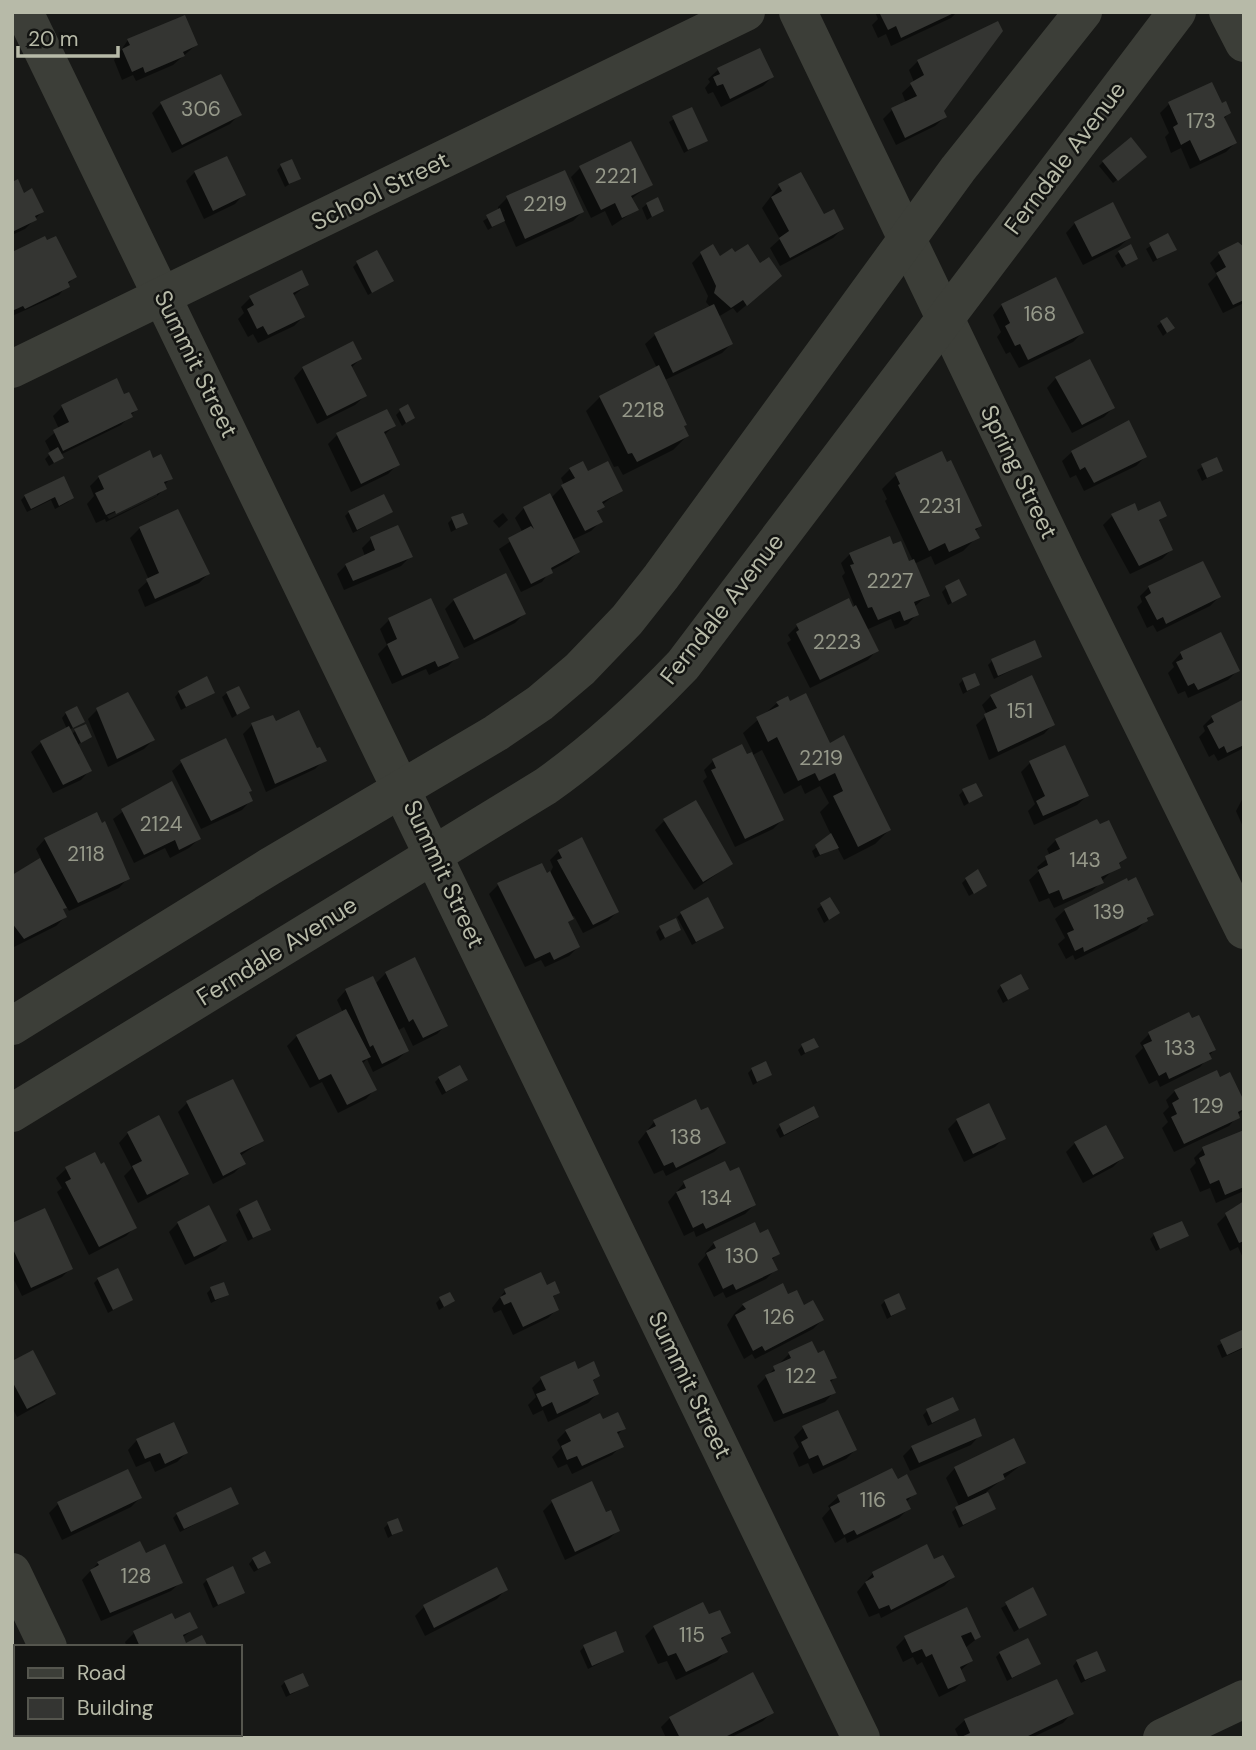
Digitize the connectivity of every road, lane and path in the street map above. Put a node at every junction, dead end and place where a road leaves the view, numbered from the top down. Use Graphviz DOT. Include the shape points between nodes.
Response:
graph roads {
  1 [pos="24,12"];
  2 [pos="746,12"];
  3 [pos="798,12"];
  4 [pos="1083,12"];
  5 [pos="1177,12"];
  6 [pos="1228,12"];
  7 [pos="1244,43"];
  8 [pos="907,239"];
  9 [pos="163,297"];
  10 [pos="944,317"];
  11 [pos="12,369"];
  12 [pos="403,788"];
  13 [pos="435,854"];
  14 [pos="1244,930"];
  15 [pos="12,1026"];
  16 [pos="12,1113"];
  17 [pos="12,1572"];
  18 [pos="47,1645"];
  19 [pos="1244,1699"];
  20 [pos="861,1738"];
  21 [pos="1163,1738"];
  1 -- 9 [label="street, Summit Street"];
  2 -- 9 [label="street, School Street"];
  3 -- 8 [label="street, Spring Street"];
  4 -- 8 [label="street"];
  5 -- 10 [label="street, Ferndale Avenue"];
  6 -- 7 [label="street"];
  8 -- 10 [label="street, Spring Street"];
  8 -- 12 [label="street" via="626,620 540,703"];
  9 -- 11 [label="street, School Street"];
  9 -- 12 [label="street, Summit Street"];
  10 -- 13 [label="street, Ferndale Avenue" via="675,674 592,753"];
  10 -- 14 [label="street, Spring Street"];
  12 -- 13 [label="street, Summit Street"];
  12 -- 15 [label="street"];
  13 -- 16 [label="street, Ferndale Avenue"];
  13 -- 20 [label="street, Summit Street"];
  17 -- 18 [label="street"];
  19 -- 21 [label="street"];
}
